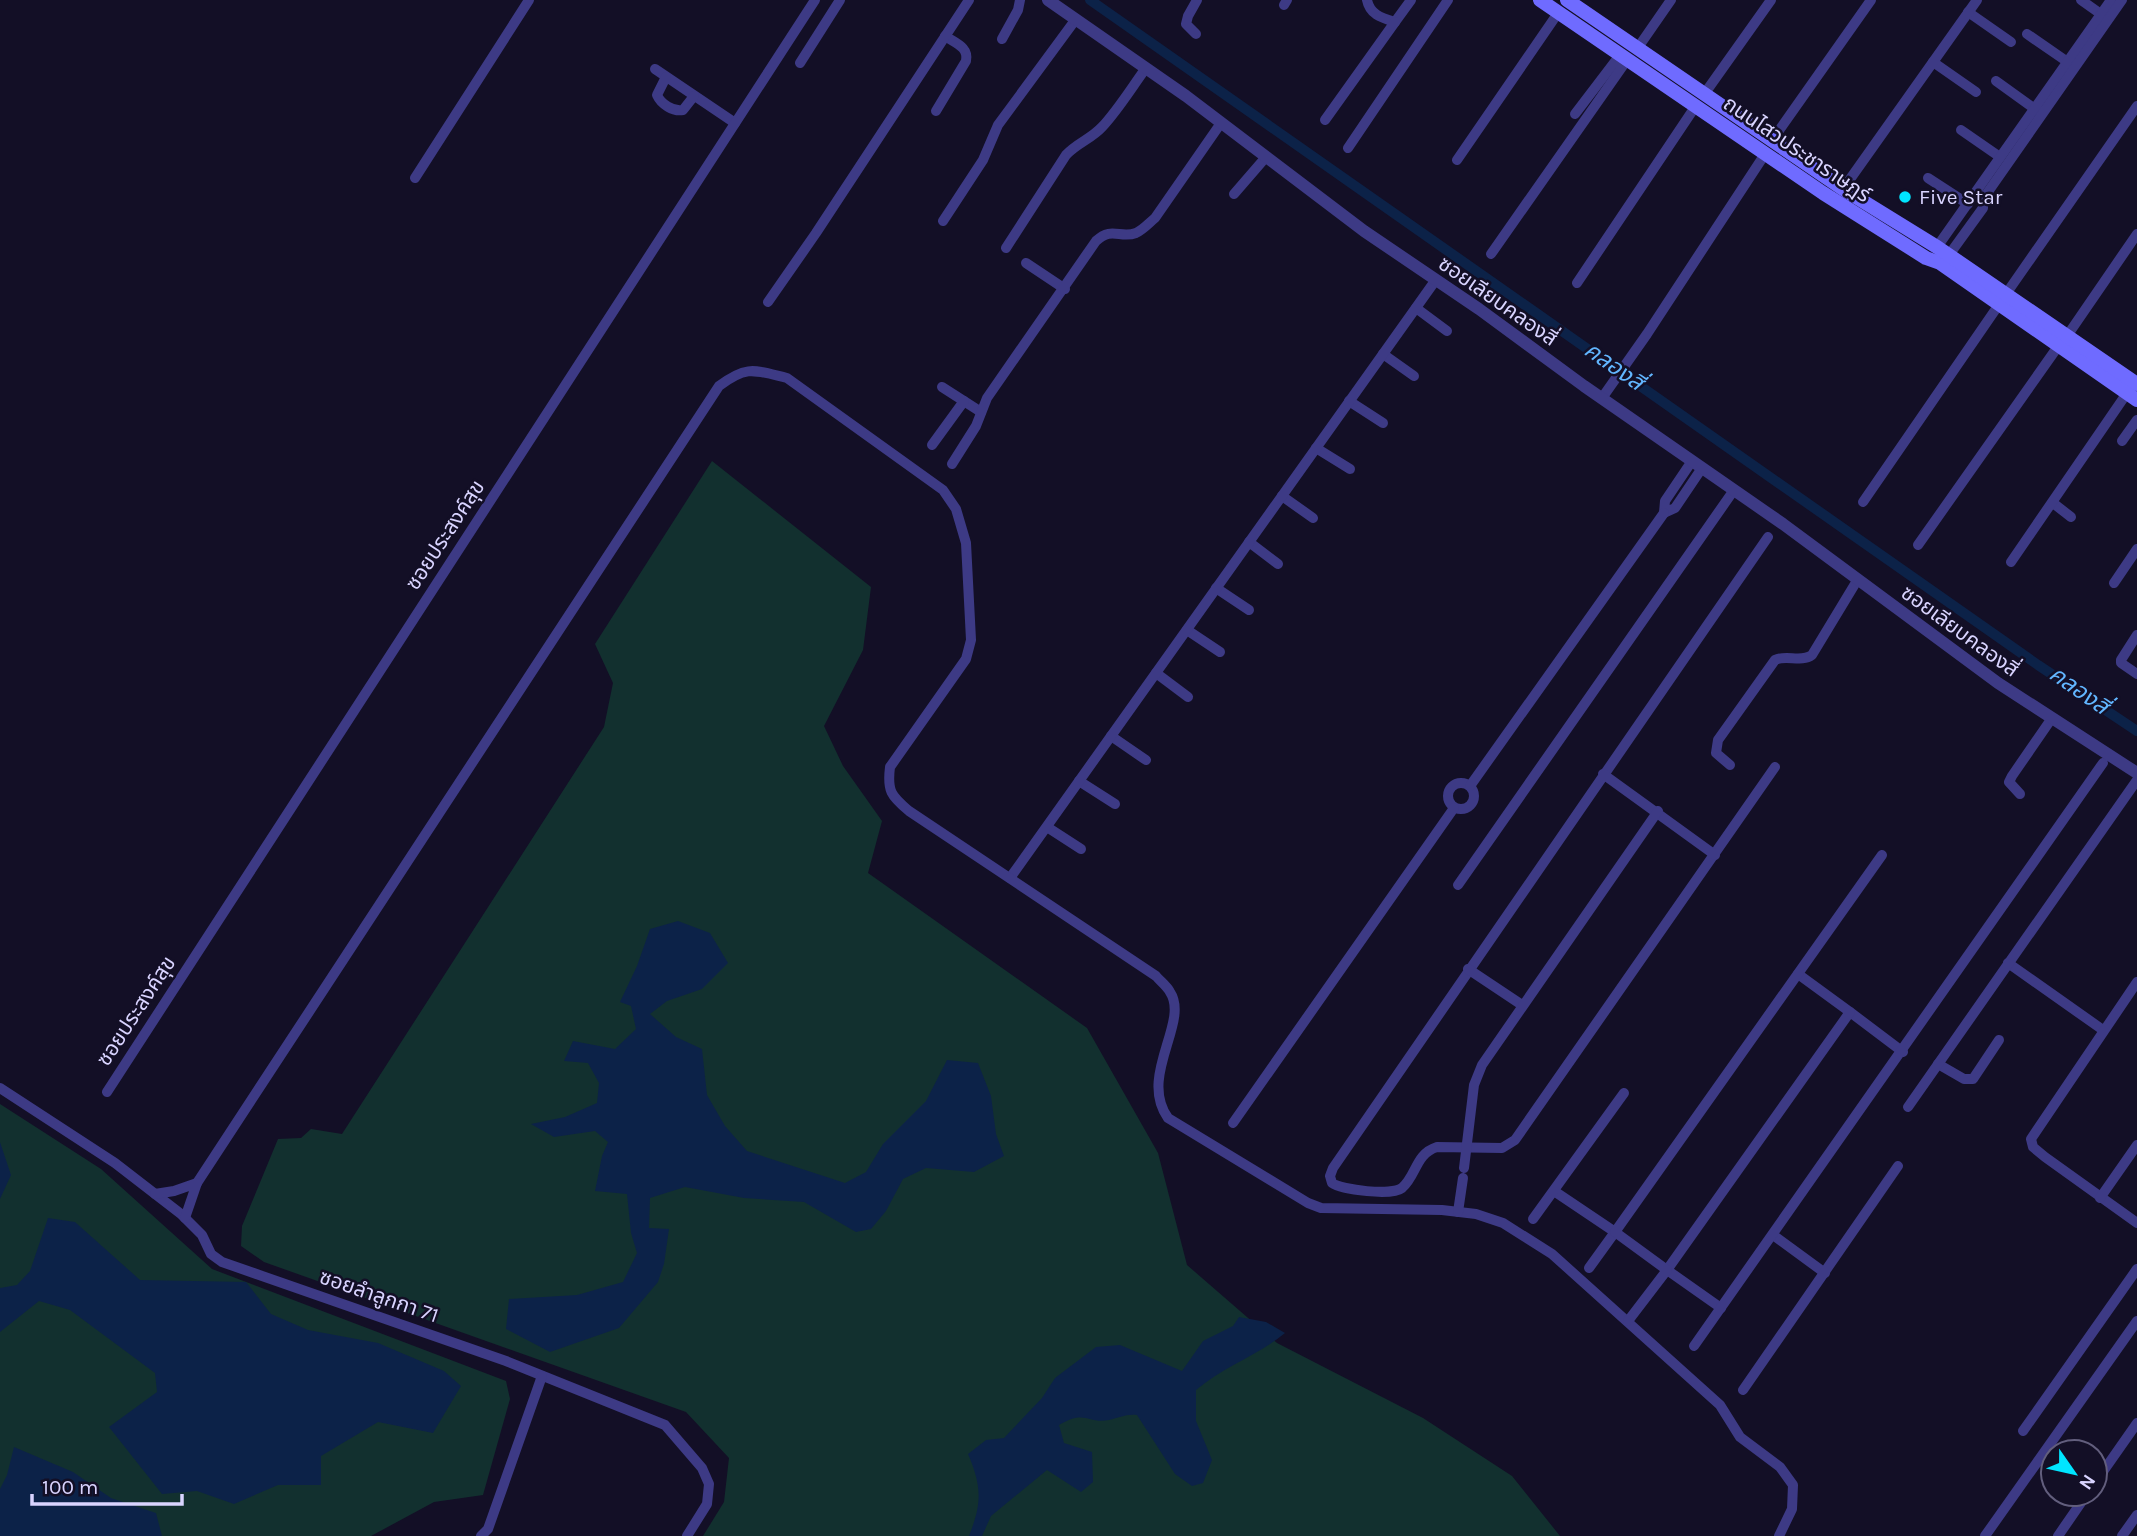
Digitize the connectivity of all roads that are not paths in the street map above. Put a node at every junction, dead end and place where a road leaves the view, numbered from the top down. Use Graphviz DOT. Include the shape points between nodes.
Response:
graph roads {
  1 [pos="530,0"];
  2 [pos="815,0"];
  3 [pos="840,0"];
  4 [pos="969,0"];
  5 [pos="1020,0"];
  6 [pos="1048,0"];
  7 [pos="1197,0"];
  8 [pos="1367,0"];
  9 [pos="1411,0"];
  10 [pos="1448,0"];
  11 [pos="1540,0"];
  12 [pos="1567,0"];
  13 [pos="1671,0"];
  14 [pos="1771,0"];
  15 [pos="1871,0"];
  16 [pos="1977,0"];
  17 [pos="2081,0"];
  18 [pos="2111,0"];
  19 [pos="2122,0"];
  20 [pos="1968,12"];
  21 [pos="1558,13"];
  22 [pos="2105,17"];
  23 [pos="1076,19"];
  24 [pos="1395,22"];
  25 [pos="1196,34"];
  26 [pos="2027,34"];
  27 [pos="945,36"];
  28 [pos="1002,39"];
  29 [pos="2011,42"];
  30 [pos="1637,48"];
  31 [pos="1623,57"];
  32 [pos="1934,62"];
  33 [pos="800,63"];
  34 [pos="2071,64"];
  35 [pos="1146,68"];
  36 [pos="655,69"];
  37 [pos="666,76"];
  38 [pos="1996,81"];
  39 [pos="1976,92"];
  40 [pos="1705,93"];
  41 [pos="694,96"];
  42 [pos="1695,107"];
  43 [pos="2136,108"];
  44 [pos="936,111"];
  45 [pos="2039,111"];
  46 [pos="1575,114"];
  47 [pos="1325,120"];
  48 [pos="735,123"];
  49 [pos="1221,123"];
  50 [pos="1961,130"];
  51 [pos="1773,139"];
  52 [pos="1348,148"];
  53 [pos="1765,154"];
  54 [pos="1266,157"];
  55 [pos="2000,158"];
  56 [pos="1457,160"];
  57 [pos="415,178"];
  58 [pos="1928,178"];
  59 [pos="1843,189"];
  60 [pos="1234,194"];
  61 [pos="1979,196"];
  62 [pos="1968,204"];
  63 [pos="943,221"];
  64 [pos="2137,234"];
  65 [pos="1006,248"];
  66 [pos="1943,251"];
  67 [pos="1491,254"];
  68 [pos="1026,263"];
  69 [pos="1435,281"];
  70 [pos="1577,283"];
  71 [pos="1065,289"];
  72 [pos="2003,299"];
  73 [pos="768,302"];
  74 [pos="1416,308"];
  75 [pos="1447,331"];
  76 [pos="2063,341"];
  77 [pos="1382,354"];
  78 [pos="1414,376"];
  79 [pos="943,387"];
  80 [pos="1606,393"];
  81 [pos="2134,393"];
  82 [pos="964,401"];
  83 [pos="1349,401"];
  84 [pos="981,412"];
  85 [pos="2137,421"];
  86 [pos="1383,423"];
  87 [pos="2122,441"];
  88 [pos="932,445"];
  89 [pos="1316,448"];
  90 [pos="952,464"];
  91 [pos="1697,464"];
  92 [pos="1350,470"];
  93 [pos="1734,490"];
  94 [pos="1282,496"];
  95 [pos="1863,502"];
  96 [pos="2053,503"];
  97 [pos="2071,517"];
  98 [pos="1313,518"];
  99 [pos="1768,537"];
  100 [pos="1249,542"];
  101 [pos="1917,545"];
  102 [pos="2137,549"];
  103 [pos="2011,562"];
  104 [pos="1278,564"];
  105 [pos="1858,579"];
  106 [pos="2114,583"];
  107 [pos="1216,588"];
  108 [pos="1249,610"];
  109 [pos="1187,630"];
  110 [pos="2137,635"];
  111 [pos="1220,652"];
  112 [pos="1156,673"];
  113 [pos="2137,674"];
  114 [pos="1188,697"];
  115 [pos="2052,718"];
  116 [pos="1111,736"];
  117 [pos="1146,760"];
  118 [pos="2103,764"];
  119 [pos="1730,765"];
  120 [pos="1775,768"];
  121 [pos="2137,773"];
  122 [pos="1603,774"];
  123 [pos="2137,779"];
  124 [pos="1079,781"];
  125 [pos="1471,786"];
  126 [pos="2020,794"];
  127 [pos="1115,804"];
  128 [pos="1454,808"];
  129 [pos="1658,811"];
  130 [pos="1047,827"];
  131 [pos="1081,849"];
  132 [pos="1715,855"];
  133 [pos="1882,855"];
  134 [pos="1010,878"];
  135 [pos="1458,885"];
  136 [pos="2008,963"];
  137 [pos="1468,969"];
  138 [pos="1798,974"];
  139 [pos="2137,982"];
  140 [pos="1522,1005"];
  141 [pos="1850,1012"];
  142 [pos="2103,1030"];
  143 [pos="1999,1040"];
  144 [pos="1903,1052"];
  145 [pos="1938,1064"];
  146 [pos="0,1088"];
  147 [pos="107,1092"];
  148 [pos="1624,1093"];
  149 [pos="1908,1107"];
  150 [pos="1233,1123"];
  151 [pos="2137,1145"];
  152 [pos="1468,1147"];
  153 [pos="1898,1166"];
  154 [pos="197,1184"];
  155 [pos="1554,1191"];
  156 [pos="155,1194"];
  157 [pos="2100,1198"];
  158 [pos="1458,1212"];
  159 [pos="185,1217"];
  160 [pos="1533,1219"];
  161 [pos="2137,1223"];
  162 [pos="1615,1232"];
  163 [pos="1773,1235"];
  164 [pos="1589,1268"];
  165 [pos="2137,1269"];
  166 [pos="1667,1270"];
  167 [pos="1825,1273"];
  168 [pos="1721,1308"];
  169 [pos="1628,1321"];
  170 [pos="2137,1322"];
  171 [pos="1694,1346"];
  172 [pos="542,1376"];
  173 [pos="1743,1390"];
  174 [pos="2137,1423"];
  175 [pos="2023,1431"];
  176 [pos="2109,1463"];
  177 [pos="2077,1508"];
  178 [pos="2137,1515"];
  179 [pos="481,1536"];
  180 [pos="687,1536"];
  181 [pos="1779,1536"];
  182 [pos="1985,1536"];
  183 [pos="2058,1536"];
  184 [pos="2122,1536"];
  1 -- 57 [label="street"];
  2 -- 48 [label="street, ซอยประสงค์สุข"];
  3 -- 33 [label="street"];
  4 -- 27 [label="street"];
  5 -- 28 [label="street"];
  6 -- 23 [label="street, ซอยเลียบคลองสี่"];
  7 -- 25 [label="street" via="1186,24"];
  8 -- 24 [label="street" via="1377,16"];
  9 -- 24 [label="street"];
  10 -- 52 [label="street"];
  11 -- 21 [label="main road, ถนนไสวประชาราษฎร์"];
  12 -- 30 [label="main road, ถนนไสวประชาราษฎร์"];
  13 -- 30 [label="street"];
  14 -- 40 [label="street"];
  15 -- 51 [label="street"];
  16 -- 20 [label="street"];
  17 -- 22 [label="street"];
  18 -- 22 [label="street"];
  19 -- 22 [label="street"];
  20 -- 29 [label="street"];
  20 -- 32 [label="street"];
  21 -- 31 [label="main road, ถนนไสวประชาราษฎร์"];
  21 -- 56 [label="street"];
  22 -- 34 [label="street"];
  23 -- 35 [label="street, ซอยเลียบคลองสี่"];
  23 -- 63 [label="street" via="998,125 983,160"];
  24 -- 47 [label="street"];
  26 -- 34 [label="street"];
  27 -- 44 [label="street" via="962,47 967,61"];
  27 -- 73 [label="street"];
  30 -- 40 [label="main road, ถนนไสวประชาราษฎร์"];
  31 -- 42 [label="main road, ถนนไสวประชาราษฎร์"];
  31 -- 46 [label="street"];
  31 -- 67 [label="street"];
  32 -- 39 [label="street"];
  32 -- 59 [label="street"];
  34 -- 45 [label="street"];
  35 -- 49 [label="street, ซอยเลียบคลองสี่"];
  35 -- 65 [label="street" via="1103,126 1066,155"];
  36 -- 37 [label="street"];
  37 -- 41 [label="street"];
  37 -- 41 [label="street" via="657,95 671,108 683,110"];
  38 -- 45 [label="street"];
  40 -- 51 [label="main road, ถนนไสวประชาราษฎร์"];
  41 -- 48 [label="street"];
  42 -- 53 [label="main road, ถนนไสวประชาราษฎร์"];
  42 -- 70 [label="street"];
  43 -- 72 [label="street"];
  45 -- 55 [label="street"];
  45 -- 61 [label="street"];
  48 -- 147 [label="street, ซอยประสงค์สุข"];
  49 -- 54 [label="street, ซอยเลียบคลองสี่"];
  49 -- 71 [label="street" via="1155,218 1135,233 1103,234"];
  50 -- 55 [label="street"];
  51 -- 59 [label="main road, ถนนไสวประชาราษฎร์"];
  53 -- 72 [label="main road, ถนนไสวประชาราษฎร์" via="1926,258"];
  53 -- 80 [label="street"];
  54 -- 60 [label="street"];
  54 -- 69 [label="street, ซอยเลียบคลองสี่"];
  55 -- 61 [label="street"];
  58 -- 62 [label="street"];
  59 -- 66 [label="main road, ถนนไสวประชาราษฎร์"];
  61 -- 62 [label="street"];
  61 -- 66 [label="street" via="1983,208"];
  62 -- 66 [label="street"];
  64 -- 76 [label="street"];
  66 -- 72 [label="main road, ถนนไสวประชาราษฎร์"];
  68 -- 71 [label="street"];
  69 -- 74 [label="street"];
  69 -- 80 [label="street, ซอยเลียบคลองสี่"];
  71 -- 84 [label="street"];
  72 -- 76 [label="main road, ถนนไสวประชาราษฎร์"];
  72 -- 95 [label="street"];
  74 -- 75 [label="street"];
  74 -- 77 [label="street"];
  76 -- 81 [label="main road, ถนนไสวประชาราษฎร์"];
  76 -- 101 [label="street"];
  77 -- 78 [label="street"];
  77 -- 83 [label="street"];
  79 -- 82 [label="street"];
  80 -- 91 [label="street, ซอยเลียบคลองสี่"];
  81 -- 96 [label="street"];
  82 -- 84 [label="street"];
  82 -- 88 [label="street"];
  83 -- 86 [label="street"];
  83 -- 89 [label="street"];
  84 -- 90 [label="street"];
  85 -- 87 [label="street"];
  89 -- 92 [label="street"];
  89 -- 94 [label="street"];
  91 -- 93 [label="street, ซอยเลียบคลองสี่"];
  91 -- 125 [label="street" via="1665,501 1664,513"];
  93 -- 105 [label="street, ซอยเลียบคลองสี่"];
  93 -- 135 [label="street"];
  94 -- 98 [label="street"];
  94 -- 100 [label="street"];
  96 -- 97 [label="street"];
  96 -- 103 [label="street"];
  99 -- 122 [label="street"];
  100 -- 104 [label="street"];
  100 -- 107 [label="street"];
  102 -- 106 [label="street"];
  105 -- 115 [label="street, ซอยเลียบคลองสี่" via="1997,683"];
  105 -- 119 [label="street" via="1812,655 1774,660 1718,740 1716,753"];
  107 -- 108 [label="street"];
  107 -- 109 [label="street"];
  109 -- 111 [label="street"];
  109 -- 112 [label="street"];
  110 -- 113 [label="street" via="2121,660"];
  112 -- 114 [label="street"];
  112 -- 116 [label="street"];
  115 -- 121 [label="street, ซอยเลียบคลองสี่"];
  115 -- 126 [label="street" via="2009,782"];
  116 -- 117 [label="street"];
  116 -- 124 [label="street"];
  118 -- 144 [label="street"];
  120 -- 132 [label="street"];
  122 -- 129 [label="street"];
  122 -- 137 [label="street"];
  123 -- 136 [label="street"];
  124 -- 127 [label="street"];
  124 -- 130 [label="street"];
  125 -- 128 [label="street" via="1473,802 1465,809"];
  125 -- 128 [label="street" via="1460,783 1451,788 1448,799"];
  128 -- 150 [label="street"];
  129 -- 132 [label="street"];
  129 -- 140 [label="street"];
  130 -- 131 [label="street"];
  130 -- 134 [label="street"];
  132 -- 152 [label="street" via="1515,1140 1502,1148"];
  133 -- 138 [label="street"];
  134 -- 154 [label="street" via="909,811 892,797 888,782 890,767 966,659 971,639 966,543 956,509 943,490 787,378 759,371 737,372 719,386"];
  134 -- 158 [label="street" via="1156,976 1172,993 1174,1010 1158,1079 1160,1107 1168,1118 1321,1208"];
  136 -- 142 [label="street"];
  136 -- 145 [label="street"];
  137 -- 140 [label="street"];
  137 -- 152 [label="street" via="1333,1168 1330,1180 1335,1186 1356,1190 1395,1192 1428,1150"];
  138 -- 141 [label="street"];
  138 -- 162 [label="street"];
  139 -- 142 [label="street"];
  140 -- 152 [label="street" via="1476,1076"];
  141 -- 144 [label="street"];
  141 -- 166 [label="street"];
  142 -- 157 [label="street" via="2031,1139 2033,1147"];
  143 -- 145 [label="street" via="1973,1079 1964,1079"];
  144 -- 163 [label="street"];
  145 -- 149 [label="street"];
  146 -- 156 [label="street, ซอยลำลูกกา 71"];
  148 -- 155 [label="street"];
  151 -- 157 [label="street"];
  152 -- 158 [label="street"];
  153 -- 167 [label="street"];
  154 -- 156 [label="street"];
  154 -- 159 [label="street"];
  155 -- 160 [label="street"];
  155 -- 162 [label="street"];
  156 -- 159 [label="street, ซอยลำลูกกา 71"];
  157 -- 161 [label="street"];
  158 -- 169 [label="street" via="1503,1223 1526,1236"];
  159 -- 172 [label="street, ซอยลำลูกกา 71" via="222,1262"];
  162 -- 164 [label="street"];
  162 -- 166 [label="street"];
  163 -- 167 [label="street"];
  163 -- 168 [label="street"];
  165 -- 175 [label="street"];
  166 -- 168 [label="street"];
  166 -- 169 [label="street"];
  167 -- 173 [label="street"];
  168 -- 171 [label="street"];
  169 -- 181 [label="street" via="1720,1405 1740,1437 1780,1466 1793,1485 1792,1509"];
  170 -- 182 [label="street"];
  172 -- 179 [label="street" via="488,1529"];
  172 -- 180 [label="street, ซอยลำลูกกา 71" via="665,1425 702,1468 709,1484 707,1504"];
  174 -- 176 [label="street"];
  177 -- 183 [label="street"];
  178 -- 184 [label="street"];
}
